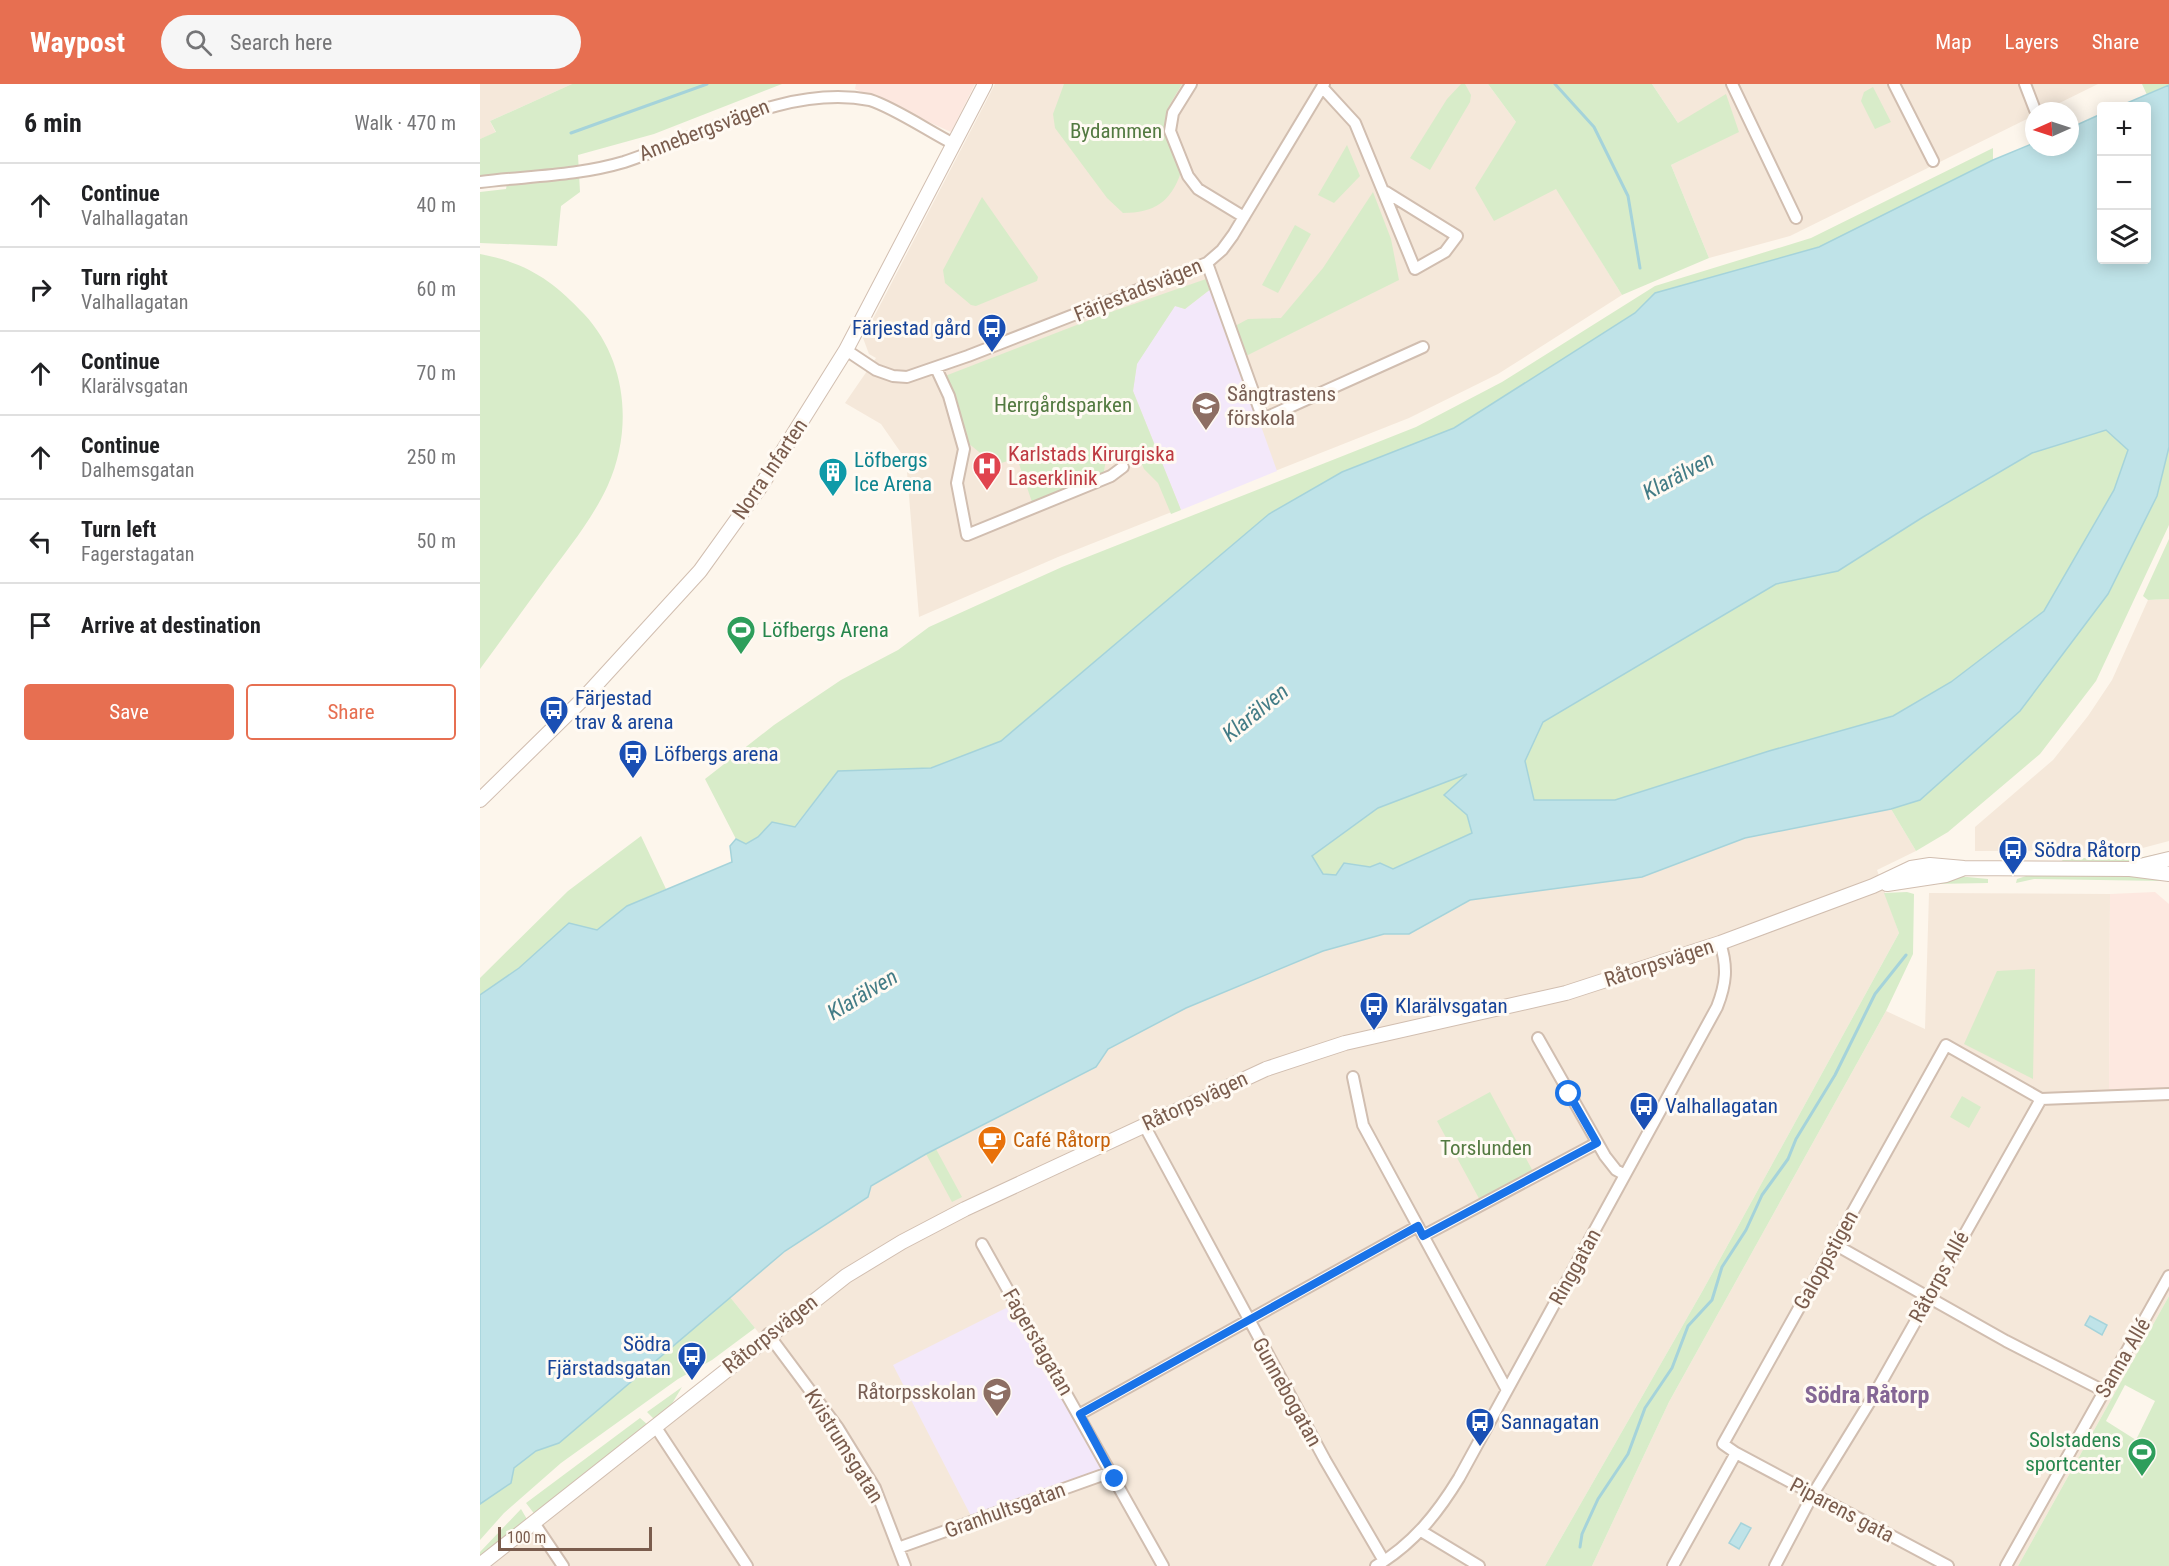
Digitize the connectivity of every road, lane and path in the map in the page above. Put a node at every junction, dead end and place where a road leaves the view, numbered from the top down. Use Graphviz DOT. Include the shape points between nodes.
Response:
graph roads {
  1 [pos="986,84"];
  2 [pos="1191,84"];
  3 [pos="1732,84"];
  4 [pos="1894,84"];
  5 [pos="2025,84"];
  6 [pos="1323,85"];
  7 [pos="2032,102"];
  8 [pos="954,144"];
  9 [pos="1933,161"];
  10 [pos="480,182"];
  11 [pos="1386,192"];
  12 [pos="1244,217"];
  13 [pos="1796,218"];
  14 [pos="1207,263"];
  15 [pos="1424,347"];
  16 [pos="846,350"];
  17 [pos="936,368"];
  18 [pos="1123,466"];
  19 [pos="480,800"];
  20 [pos="2169,860"];
  21 [pos="2130,869"];
  22 [pos="2169,874"];
  23 [pos="1720,943"];
  24 [pos="1538,1038"];
  25 [pos="1353,1077"];
  26 [pos="2169,1094"];
  27 [pos="2041,1099"];
  28 [pos="1144,1125"];
  29 [pos="1597,1143"];
  30 [pos="1625,1175"];
  31 [pos="1418,1226"];
  32 [pos="1423,1236"];
  33 [pos="982,1244"];
  34 [pos="1834,1244"];
  35 [pos="2169,1276"];
  36 [pos="1928,1298"];
  37 [pos="1248,1320"];
  38 [pos="768,1334"];
  39 [pos="1508,1390"];
  40 [pos="2103,1391"];
  41 [pos="1080,1414"];
  42 [pos="655,1426"];
  43 [pos="1736,1453"];
  44 [pos="1111,1472"];
  45 [pos="1813,1494"];
  46 [pos="534,1523"];
  47 [pos="1421,1531"];
  48 [pos="898,1548"];
  49 [pos="1380,1564"];
  50 [pos="480,1565"];
  51 [pos="563,1566"];
  52 [pos="747,1566"];
  53 [pos="905,1566"];
  54 [pos="1163,1566"];
  55 [pos="1479,1566"];
  56 [pos="1673,1566"];
  57 [pos="1775,1566"];
  58 [pos="1948,1566"];
  59 [pos="2006,1566"];
  1 -- 8 [label="street, Norra Infarten"];
  2 -- 12 [label="street" via="1173,112 1170,131 1188,176 1198,189"];
  3 -- 13 [label="street"];
  4 -- 9 [label="street"];
  5 -- 7 [label="street"];
  6 -- 11 [label="street" via="1354,123"];
  6 -- 12 [label="street, Färjestadsvägen"];
  8 -- 10 [label="street, Annebergsvägen" via="870,100 822,93 771,103 624,162 580,172"];
  8 -- 16 [label="street, Norra Infarten"];
  11 -- 11 [label="street" via="1415,268 1445,252 1457,236"];
  12 -- 14 [label="street, Färjestadsvägen" via="1222,250"];
  14 -- 15 [label="street" via="1263,419"];
  14 -- 17 [label="street, Färjestadsvägen"];
  16 -- 17 [label="street, Färjestadsvägen" via="893,376 908,377"];
  16 -- 19 [label="street, Norra Infarten" via="761,486 700,571 583,699"];
  17 -- 18 [label="street" via="949,396 964,449 957,483 967,535 1111,477"];
  20 -- 21 [label="street"];
  21 -- 22 [label="street"];
  21 -- 23 [label="street, Råtorpsvägen" via="1929,865 1911,868"];
  23 -- 28 [label="street, Råtorpsvägen" via="1566,993 1304,1055 1206,1094"];
  23 -- 30 [label="street, Ringgatan" via="1726,969 1723,993"];
  24 -- 29 [label="street"];
  25 -- 31 [label="street" via="1363,1125"];
  26 -- 27 [label="street"];
  27 -- 34 [label="street, Galoppstigen" via="1946,1045"];
  27 -- 36 [label="street, Råtorps Allé"];
  28 -- 37 [label="street, Gunnebogatan"];
  28 -- 38 [label="street, Råtorpsvägen" via="925,1229 846,1276"];
  29 -- 30 [label="street" via="1610,1164"];
  29 -- 32 [label="street"];
  30 -- 39 [label="street, Ringgatan"];
  31 -- 32 [label="street"];
  31 -- 37 [label="street"];
  32 -- 39 [label="street"];
  33 -- 41 [label="street, Fagerstagatan"];
  34 -- 36 [label="street"];
  34 -- 43 [label="street, Galoppstigen" via="1723,1444"];
  35 -- 40 [label="street, Sanna Allé"];
  36 -- 40 [label="street"];
  36 -- 45 [label="street, Råtorps Allé"];
  37 -- 41 [label="street"];
  37 -- 49 [label="street, Gunnebogatan"];
  38 -- 42 [label="street, Råtorpsvägen"];
  38 -- 48 [label="street, Kvistrumsgatan" via="838,1428 875,1488"];
  39 -- 47 [label="street, Ringgatan" via="1459,1478"];
  40 -- 59 [label="street, Sanna Allé"];
  41 -- 44 [label="street, Fagerstagatan"];
  42 -- 46 [label="street, Råtorpsvägen"];
  42 -- 52 [label="street"];
  43 -- 45 [label="street, Piparens gata"];
  43 -- 56 [label="street"];
  44 -- 48 [label="street, Granhultsgatan"];
  44 -- 54 [label="street, Fagerstagatan"];
  45 -- 57 [label="street, Råtorps Allé"];
  45 -- 58 [label="street, Piparens gata"];
  46 -- 50 [label="street, Råtorpsvägen"];
  46 -- 51 [label="street"];
  47 -- 49 [label="street, Ringgatan"];
  47 -- 55 [label="street"];
  48 -- 53 [label="street, Kvistrumsgatan"];
}
